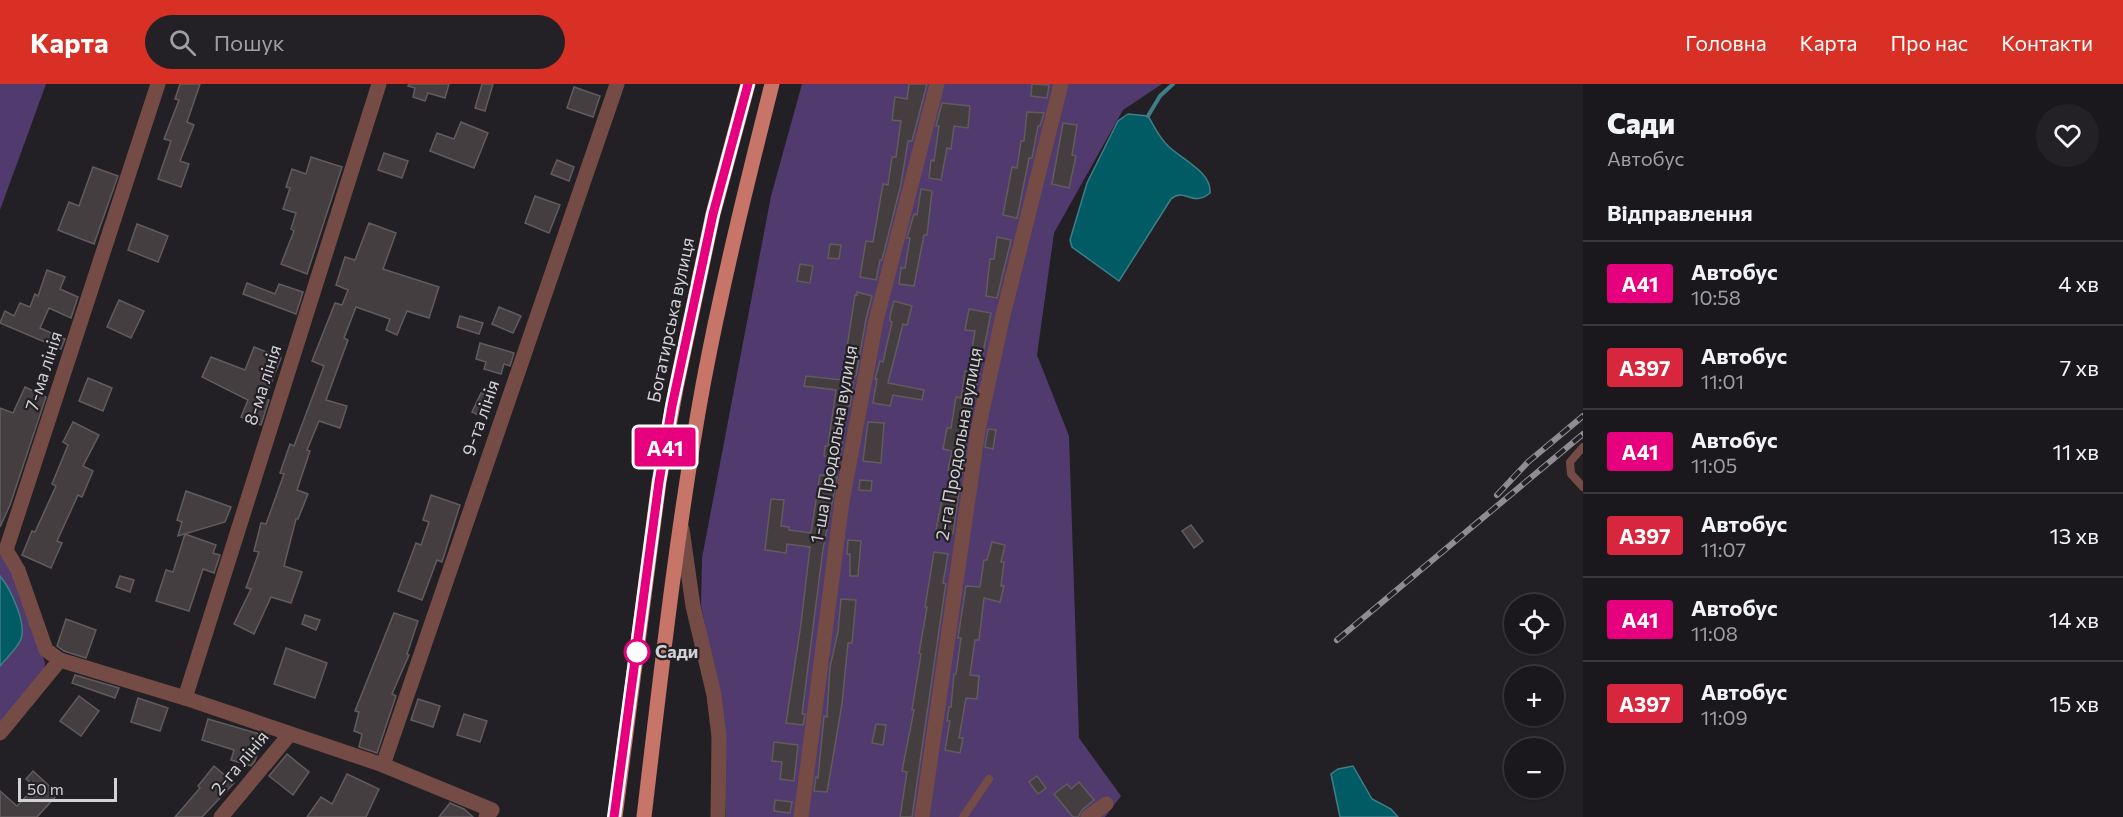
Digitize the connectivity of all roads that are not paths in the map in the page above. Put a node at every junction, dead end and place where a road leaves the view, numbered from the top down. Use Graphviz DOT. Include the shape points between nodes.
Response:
graph roads {
  1 [pos="158,84"];
  2 [pos="379,84"];
  3 [pos="616,84"];
  4 [pos="748,84"];
  5 [pos="772,84"];
  6 [pos="937,84"];
  7 [pos="1061,84"];
  8 [pos="1583,447"];
  9 [pos="1583,487"];
  10 [pos="682,525"];
  11 [pos="3,549"];
  12 [pos="60,660"];
  13 [pos="185,698"];
  14 [pos="0,733"];
  15 [pos="290,734"];
  16 [pos="383,765"];
  17 [pos="989,779"];
  18 [pos="1106,804"];
  19 [pos="489,813"];
  20 [pos="221,817"];
  21 [pos="615,817"];
  22 [pos="644,817"];
  23 [pos="718,817"];
  24 [pos="801,817"];
  25 [pos="922,817"];
  26 [pos="963,817"];
  27 [pos="1088,817"];
  1 -- 11 [label="street, 7-ма лінія"];
  2 -- 13 [label="street, 8-ма лінія"];
  3 -- 16 [label="street, 9-та лінія"];
  4 -- 21 [label="main road, Богатирська вулиця" via="713,214 674,398 659,482"];
  5 -- 10 [label="main road" via="703,385"];
  6 -- 24 [label="street, 1-ша Продольна вулиця" via="876,321 842,501"];
  7 -- 25 [label="street, 2-га Продольна вулиця" via="978,430"];
  8 -- 9 [label="lane" via="1570,462 1571,474"];
  10 -- 22 [label="main road"];
  10 -- 23 [label="street" via="693,606 714,695 719,737"];
  11 -- 12 [label="street, 7-ма лінія" via="18,570 46,650"];
  12 -- 13 [label="street"];
  12 -- 14 [label="street"];
  13 -- 15 [label="street"];
  15 -- 16 [label="street"];
  15 -- 20 [label="street, 2-га лінія"];
  16 -- 19 [label="street"];
  17 -- 26 [label="lane"];
  18 -- 27 [label="street"];
}
